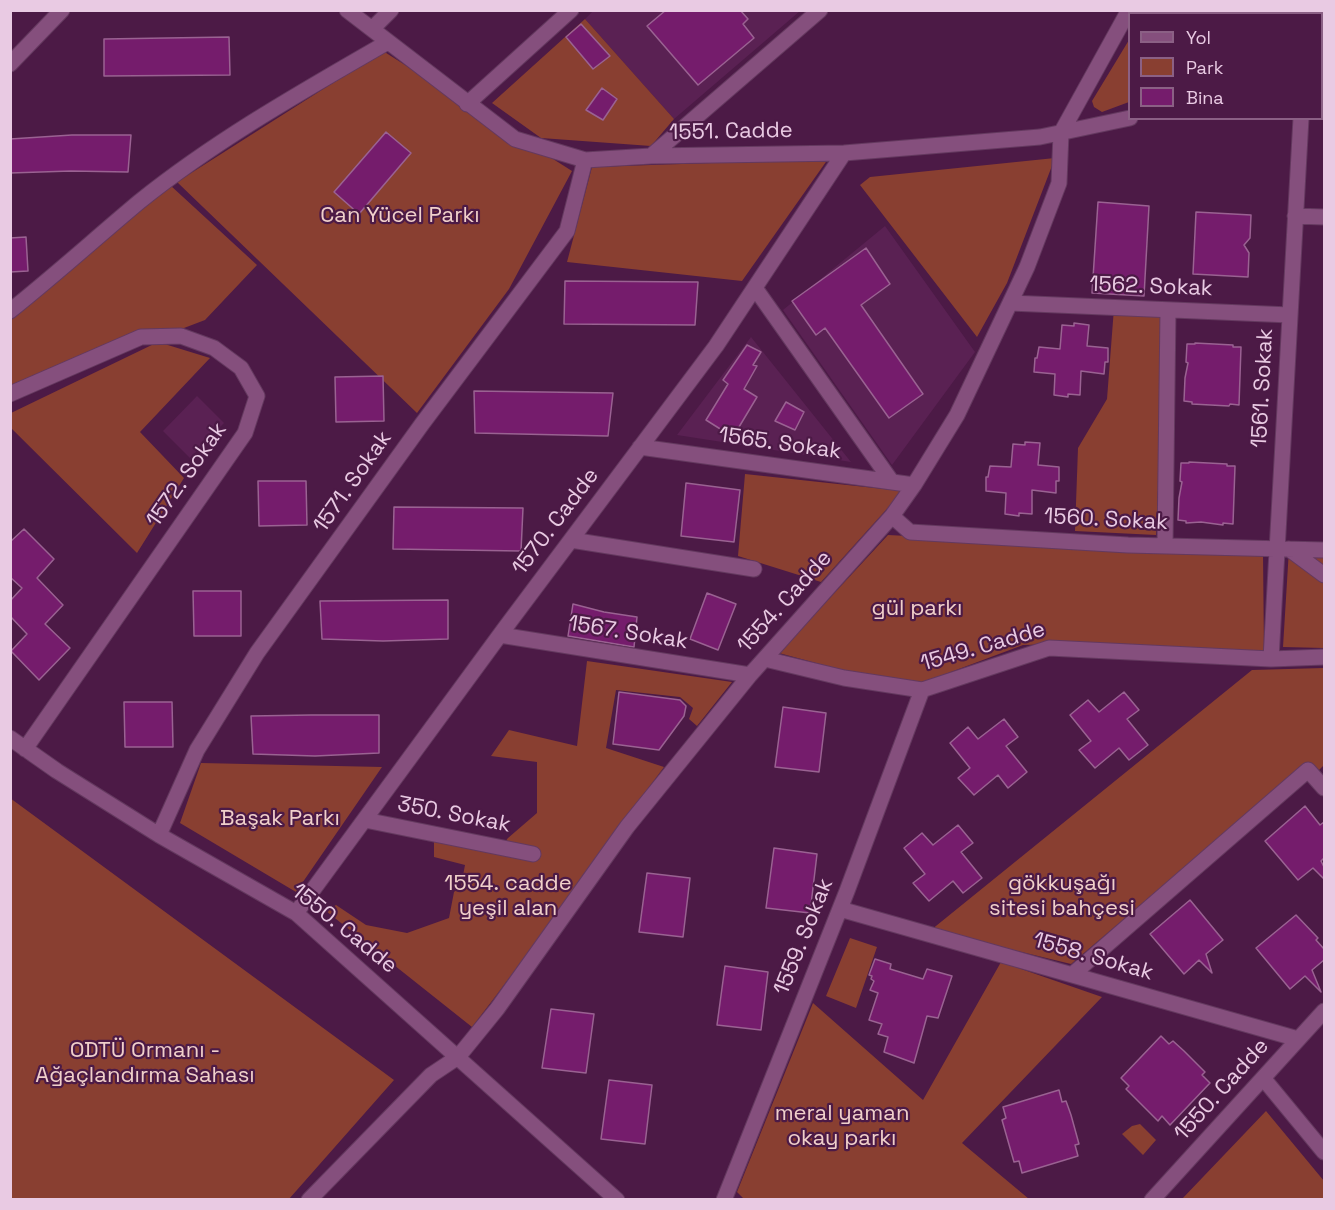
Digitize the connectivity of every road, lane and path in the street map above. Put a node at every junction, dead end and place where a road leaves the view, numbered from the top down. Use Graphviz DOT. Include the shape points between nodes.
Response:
graph roads {
  1 [pos="62,10"];
  2 [pos="347,10"];
  3 [pos="391,10"];
  4 [pos="571,10"];
  5 [pos="820,10"];
  6 [pos="1129,10"];
  7 [pos="372,29"];
  8 [pos="388,42"];
  9 [pos="10,64"];
  10 [pos="467,104"];
  11 [pos="1128,118"];
  12 [pos="1301,120"];
  13 [pos="1061,134"];
  14 [pos="844,153"];
  15 [pos="651,156"];
  16 [pos="585,160"];
  17 [pos="1295,216"];
  18 [pos="1324,217"];
  19 [pos="754,288"];
  20 [pos="1010,303"];
  21 [pos="1168,310"];
  22 [pos="10,311"];
  23 [pos="1290,315"];
  24 [pos="10,394"];
  25 [pos="640,447"];
  26 [pos="892,482"];
  27 [pos="914,485"];
  28 [pos="892,516"];
  29 [pos="571,540"];
  30 [pos="1165,546"];
  31 [pos="1283,549"];
  32 [pos="1324,550"];
  33 [pos="754,569"];
  34 [pos="1324,575"];
  35 [pos="500,635"];
  36 [pos="1324,657"];
  37 [pos="765,659"];
  38 [pos="1271,659"];
  39 [pos="750,675"];
  40 [pos="922,690"];
  41 [pos="10,738"];
  42 [pos="25,749"];
  43 [pos="1324,788"];
  44 [pos="365,820"];
  45 [pos="159,835"];
  46 [pos="533,854"];
  47 [pos="840,909"];
  48 [pos="296,913"];
  49 [pos="1074,974"];
  50 [pos="1324,1011"];
  51 [pos="1298,1039"];
  52 [pos="458,1057"];
  53 [pos="1263,1078"];
  54 [pos="1324,1152"];
  55 [pos="309,1200"];
  56 [pos="617,1200"];
  57 [pos="724,1200"];
  58 [pos="1152,1200"];
  1 -- 9 [label="street"];
  2 -- 7 [label="street, 1551. Cadde"];
  3 -- 7 [label="street"];
  4 -- 10 [label="street"];
  5 -- 15 [label="street"];
  6 -- 13 [label="street"];
  7 -- 8 [label="street, 1551. Cadde"];
  8 -- 10 [label="street, 1551. Cadde"];
  8 -- 22 [label="street" via="225,140 140,201"];
  10 -- 16 [label="street, 1551. Cadde" via="515,139"];
  11 -- 13 [label="street, 1551. Cadde"];
  12 -- 17 [label="street, 1561. Sokak"];
  13 -- 14 [label="street, 1551. Cadde"];
  13 -- 20 [label="street, 1554. Cadde" via="1059,183"];
  14 -- 15 [label="street, 1551. Cadde"];
  14 -- 19 [label="street, 1570. Cadde"];
  15 -- 16 [label="street, 1551. Cadde"];
  16 -- 45 [label="street, 1571. Sokak" via="567,231 257,653 197,750"];
  17 -- 18 [label="street"];
  17 -- 23 [label="street, 1561. Sokak"];
  19 -- 25 [label="street, 1570. Cadde"];
  19 -- 26 [label="street"];
  20 -- 21 [label="street, 1562. Sokak"];
  20 -- 27 [label="street, 1554. Cadde" via="957,415"];
  21 -- 23 [label="street, 1562. Sokak"];
  21 -- 30 [label="street"];
  23 -- 31 [label="street, 1561. Sokak"];
  24 -- 42 [label="street, 1572. Sokak" via="141,337 182,336 214,348 241,368 257,396 245,433"];
  25 -- 26 [label="street, 1565. Sokak"];
  25 -- 29 [label="street, 1570. Cadde"];
  26 -- 27 [label="street, 1565. Sokak"];
  27 -- 28 [label="street, 1554. Cadde"];
  28 -- 30 [label="street, 1560. Sokak" via="910,532"];
  28 -- 37 [label="street, 1554. Cadde"];
  29 -- 33 [label="street"];
  29 -- 35 [label="street, 1570. Cadde"];
  30 -- 31 [label="street, 1560. Sokak"];
  31 -- 32 [label="street, 1560. Sokak"];
  31 -- 34 [label="street"];
  31 -- 38 [label="street, 1561. Sokak"];
  35 -- 39 [label="street, 1567. Sokak"];
  35 -- 44 [label="street, 1570. Cadde"];
  36 -- 38 [label="street, 1549. Cadde"];
  37 -- 39 [label="street, 1554. Cadde"];
  37 -- 40 [label="street, 1549. Cadde" via="844,678"];
  38 -- 40 [label="street, 1549. Cadde" via="1049,648"];
  39 -- 52 [label="street, 1554. Cadde" via="627,827 497,1009"];
  40 -- 47 [label="street, 1559. Sokak"];
  41 -- 42 [label="street, 1550. Cadde"];
  42 -- 45 [label="street, 1550. Cadde"];
  43 -- 49 [label="street" via="1308,770"];
  44 -- 46 [label="street, 350. Sokak"];
  44 -- 48 [label="street, 1570. Cadde"];
  45 -- 48 [label="street, 1550. Cadde"];
  47 -- 49 [label="street, 1558. Sokak"];
  47 -- 57 [label="street, 1559. Sokak"];
  48 -- 52 [label="street, 1550. Cadde"];
  49 -- 51 [label="street, 1558. Sokak"];
  50 -- 51 [label="street, 1550. Cadde"];
  51 -- 53 [label="street, 1550. Cadde"];
  52 -- 55 [label="street, 1554. Cadde" via="431,1075"];
  52 -- 56 [label="street, 1550. Cadde"];
  53 -- 54 [label="street"];
  53 -- 58 [label="street, 1550. Cadde"];
}
